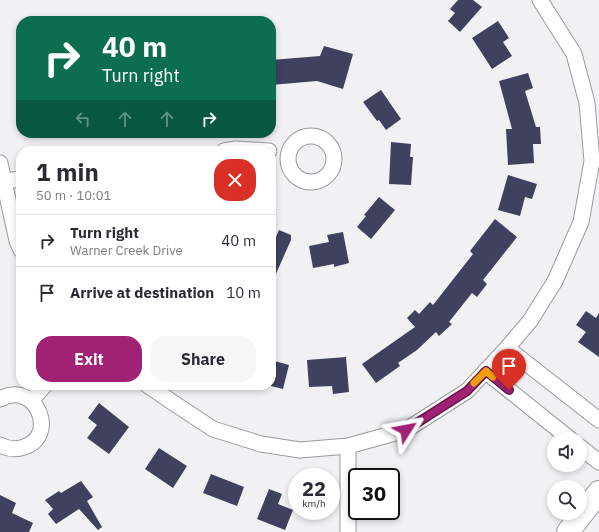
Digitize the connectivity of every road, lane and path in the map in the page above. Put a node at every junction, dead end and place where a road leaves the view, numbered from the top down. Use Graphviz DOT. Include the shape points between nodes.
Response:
graph roads {
  1 [pos="540,0"];
  2 [pos="276,152"];
  3 [pos="287,154"];
  4 [pos="0,162"];
  5 [pos="16,180"];
  6 [pos="4,181"];
  7 [pos="16,236"];
  8 [pos="507,348"];
  9 [pos="486,371"];
  10 [pos="41,390"];
  11 [pos="155,390"];
  12 [pos="0,399"];
  13 [pos="31,401"];
  14 [pos="599,420"];
  15 [pos="561,432"];
  16 [pos="0,445"];
  17 [pos="348,446"];
  18 [pos="587,453"];
  19 [pos="599,462"];
  20 [pos="599,492"];
  21 [pos="348,532"];
  22 [pos="568,532"];
  1 -- 8 [label="street" via="574,54 588,103 592,161 581,222 558,275 530,321"];
  2 -- 3 [label="street"];
  4 -- 6 [label="street"];
  5 -- 6 [label="street"];
  6 -- 7 [label="street"];
  8 -- 9 [label="street"];
  8 -- 14 [label="street"];
  9 -- 15 [label="street"];
  9 -- 17 [label="street" via="467,391 406,430"];
  10 -- 13 [label="street"];
  11 -- 17 [label="street" via="213,429 261,444 300,450"];
  12 -- 13 [label="street" via="14,395 23,396"];
  13 -- 16 [label="street" via="41,416 39,434 34,441 19,449"];
  17 -- 21 [label="street"];
  18 -- 19 [label="street"];
  20 -- 22 [label="main road"];
}
